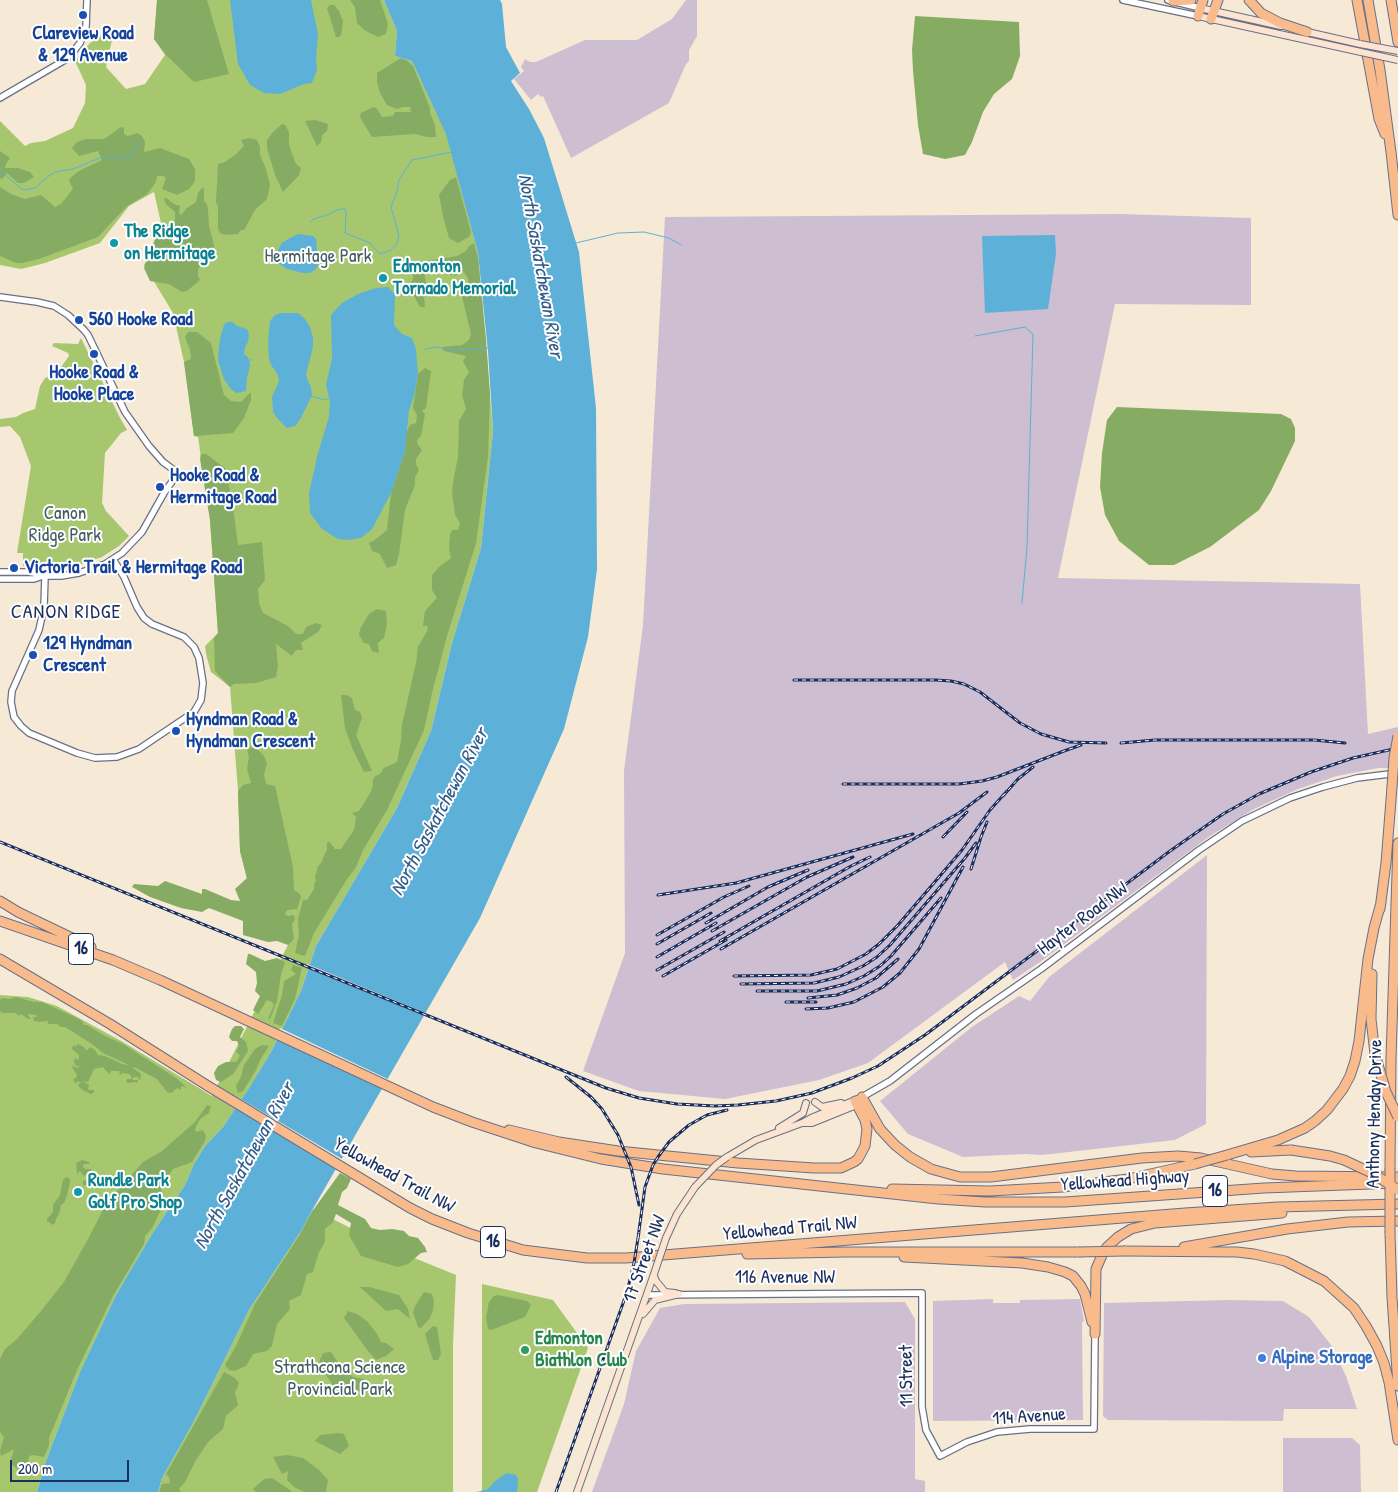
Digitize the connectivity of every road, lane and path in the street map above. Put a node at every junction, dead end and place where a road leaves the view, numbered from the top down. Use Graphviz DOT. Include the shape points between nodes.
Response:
graph roads {
  1 [pos="87,0"];
  2 [pos="1123,0"];
  3 [pos="1191,0"];
  4 [pos="1218,0"];
  5 [pos="1249,0"];
  6 [pos="1357,0"];
  7 [pos="1368,0"];
  8 [pos="1390,0"];
  9 [pos="1170,1"];
  10 [pos="1200,8"];
  11 [pos="1212,15"];
  12 [pos="1307,32"];
  13 [pos="1398,42"];
  14 [pos="1398,51"];
  15 [pos="1398,60"];
  16 [pos="0,98"];
  17 [pos="1391,152"];
  18 [pos="1398,214"];
  19 [pos="0,297"];
  20 [pos="113,559"];
  21 [pos="0,572"];
  22 [pos="45,576"];
  23 [pos="0,579"];
  24 [pos="1398,736"];
  25 [pos="1398,773"];
  26 [pos="1398,843"];
  27 [pos="0,901"];
  28 [pos="1381,903"];
  29 [pos="0,921"];
  30 [pos="0,959"];
  31 [pos="160,980"];
  32 [pos="858,1101"];
  33 [pos="816,1102"];
  34 [pos="806,1103"];
  35 [pos="1398,1117"];
  36 [pos="472,1122"];
  37 [pos="770,1134"];
  38 [pos="1227,1155"];
  39 [pos="1398,1177"];
  40 [pos="792,1183"];
  41 [pos="1398,1184"];
  42 [pos="1398,1190"];
  43 [pos="1033,1202"];
  44 [pos="1398,1204"];
  45 [pos="1326,1206"];
  46 [pos="1398,1221"];
  47 [pos="1152,1251"];
  48 [pos="846,1252"];
  49 [pos="669,1255"];
  50 [pos="654,1274"];
  51 [pos="922,1292"];
  52 [pos="680,1294"];
  53 [pos="647,1295"];
  54 [pos="639,1318"];
  55 [pos="1095,1334"];
  56 [pos="1398,1386"];
  57 [pos="1398,1440"];
  58 [pos="940,1456"];
  59 [pos="577,1492"];
  1 -- 16 [label="street" via="86,27 73,52 65,60"];
  2 -- 10 [label="street"];
  3 -- 9 [label="highway"];
  4 -- 11 [label="highway"];
  5 -- 12 [label="highway" via="1265,16"];
  6 -- 17 [label="highway" via="1379,118"];
  7 -- 17 [label="highway"];
  8 -- 13 [label="highway"];
  9 -- 10 [label="street"];
  10 -- 11 [label="main road"];
  11 -- 12 [label="main road"];
  11 -- 15 [label="main road, bridge"];
  12 -- 14 [label="main road, bridge"];
  17 -- 18 [label="highway"];
  19 -- 20 [label="street" via="54,306 68,314 88,335 125,412 149,446 178,473 142,532"];
  20 -- 22 [label="street" via="79,574"];
  20 -- 22 [label="street" via="144,618 184,637 194,647 203,683 201,700 194,712 139,750 117,757 83,755 35,736 21,726 12,712 12,691 36,640 42,618"];
  21 -- 22 [label="street" via="30,572"];
  22 -- 23 [label="street"];
  24 -- 28 [label="highway, bridge"];
  25 -- 32 [label="street, Hayter Road NW" via="1357,778 1323,787 1290,798 1242,821"];
  26 -- 56 [label="highway, Anthony Henday Drive, bridge" via="1390,1168 1392,1297"];
  27 -- 31 [label="highway" via="84,944 130,962"];
  28 -- 35 [label="highway, bridge" via="1373,959 1371,1019 1375,1054 1386,1092"];
  28 -- 38 [label="highway" via="1368,959 1355,1061 1343,1088 1327,1110 1305,1128 1278,1140"];
  29 -- 31 [label="highway, Yellowhead Trail NW / 16"];
  30 -- 49 [label="highway, Yellowhead Trail NW / 16" via="372,1185 446,1225 483,1239 549,1254 594,1258"];
  31 -- 36 [label="highway, Yellowhead Trail NW / 16" via="433,1107"];
  32 -- 33 [label="main road" via="822,1107"];
  32 -- 36 [label="highway" via="867,1129 865,1146 858,1159 841,1168 747,1164 618,1151 559,1142"];
  32 -- 37 [label="main road, 17 Street NW" via="809,1124 802,1123"];
  32 -- 39 [label="highway" via="895,1146 931,1169 960,1176 991,1177 1178,1156 1272,1174"];
  34 -- 37 [label="main road" via="803,1113"];
  36 -- 40 [label="highway, Yellowhead Trail NW / 16" via="536,1144 601,1159"];
  37 -- 50 [label="main road, 17 Street NW, bridge" via="727,1157 695,1187 677,1214"];
  38 -- 40 [label="highway, bridge" via="1156,1174 1110,1182 1022,1190 942,1191"];
  38 -- 42 [label="highway, bridge" via="1268,1150 1321,1154 1344,1160 1374,1174"];
  40 -- 43 [label="highway, Yellowhead Trail NW / 16" via="938,1199"];
  41 -- 43 [label="highway, Yellowhead Highway / 16"];
  44 -- 45 [label="highway, 16"];
  45 -- 49 [label="highway, Yellowhead Trail NW / 16" via="1185,1213"];
  45 -- 55 [label="highway" via="1322,1210 1155,1223 1124,1233 1107,1247 1098,1262"];
  46 -- 47 [label="highway" via="1348,1222 1287,1229"];
  47 -- 48 [label="highway, bridge"];
  47 -- 57 [label="highway" via="1237,1252 1268,1256 1324,1281 1354,1308 1377,1346 1389,1382"];
  48 -- 49 [label="highway"];
  48 -- 55 [label="highway" via="1022,1263 1065,1272 1073,1276 1085,1294"];
  50 -- 52 [label="main road" via="664,1292"];
  50 -- 53 [label="main road, 17 Street NW"];
  51 -- 52 [label="street, 116 Avenue NW"];
  51 -- 58 [label="street, 11 Street" via="922,1407 926,1430"];
  52 -- 53 [label="street, 116 Avenue NW"];
  52 -- 54 [label="main road" via="655,1300"];
  53 -- 54 [label="main road, 17 Street NW"];
  54 -- 59 [label="main road, 17 Street NW"];
  55 -- 58 [label="street, 114 Avenue" via="1094,1429 997,1432"];
}
